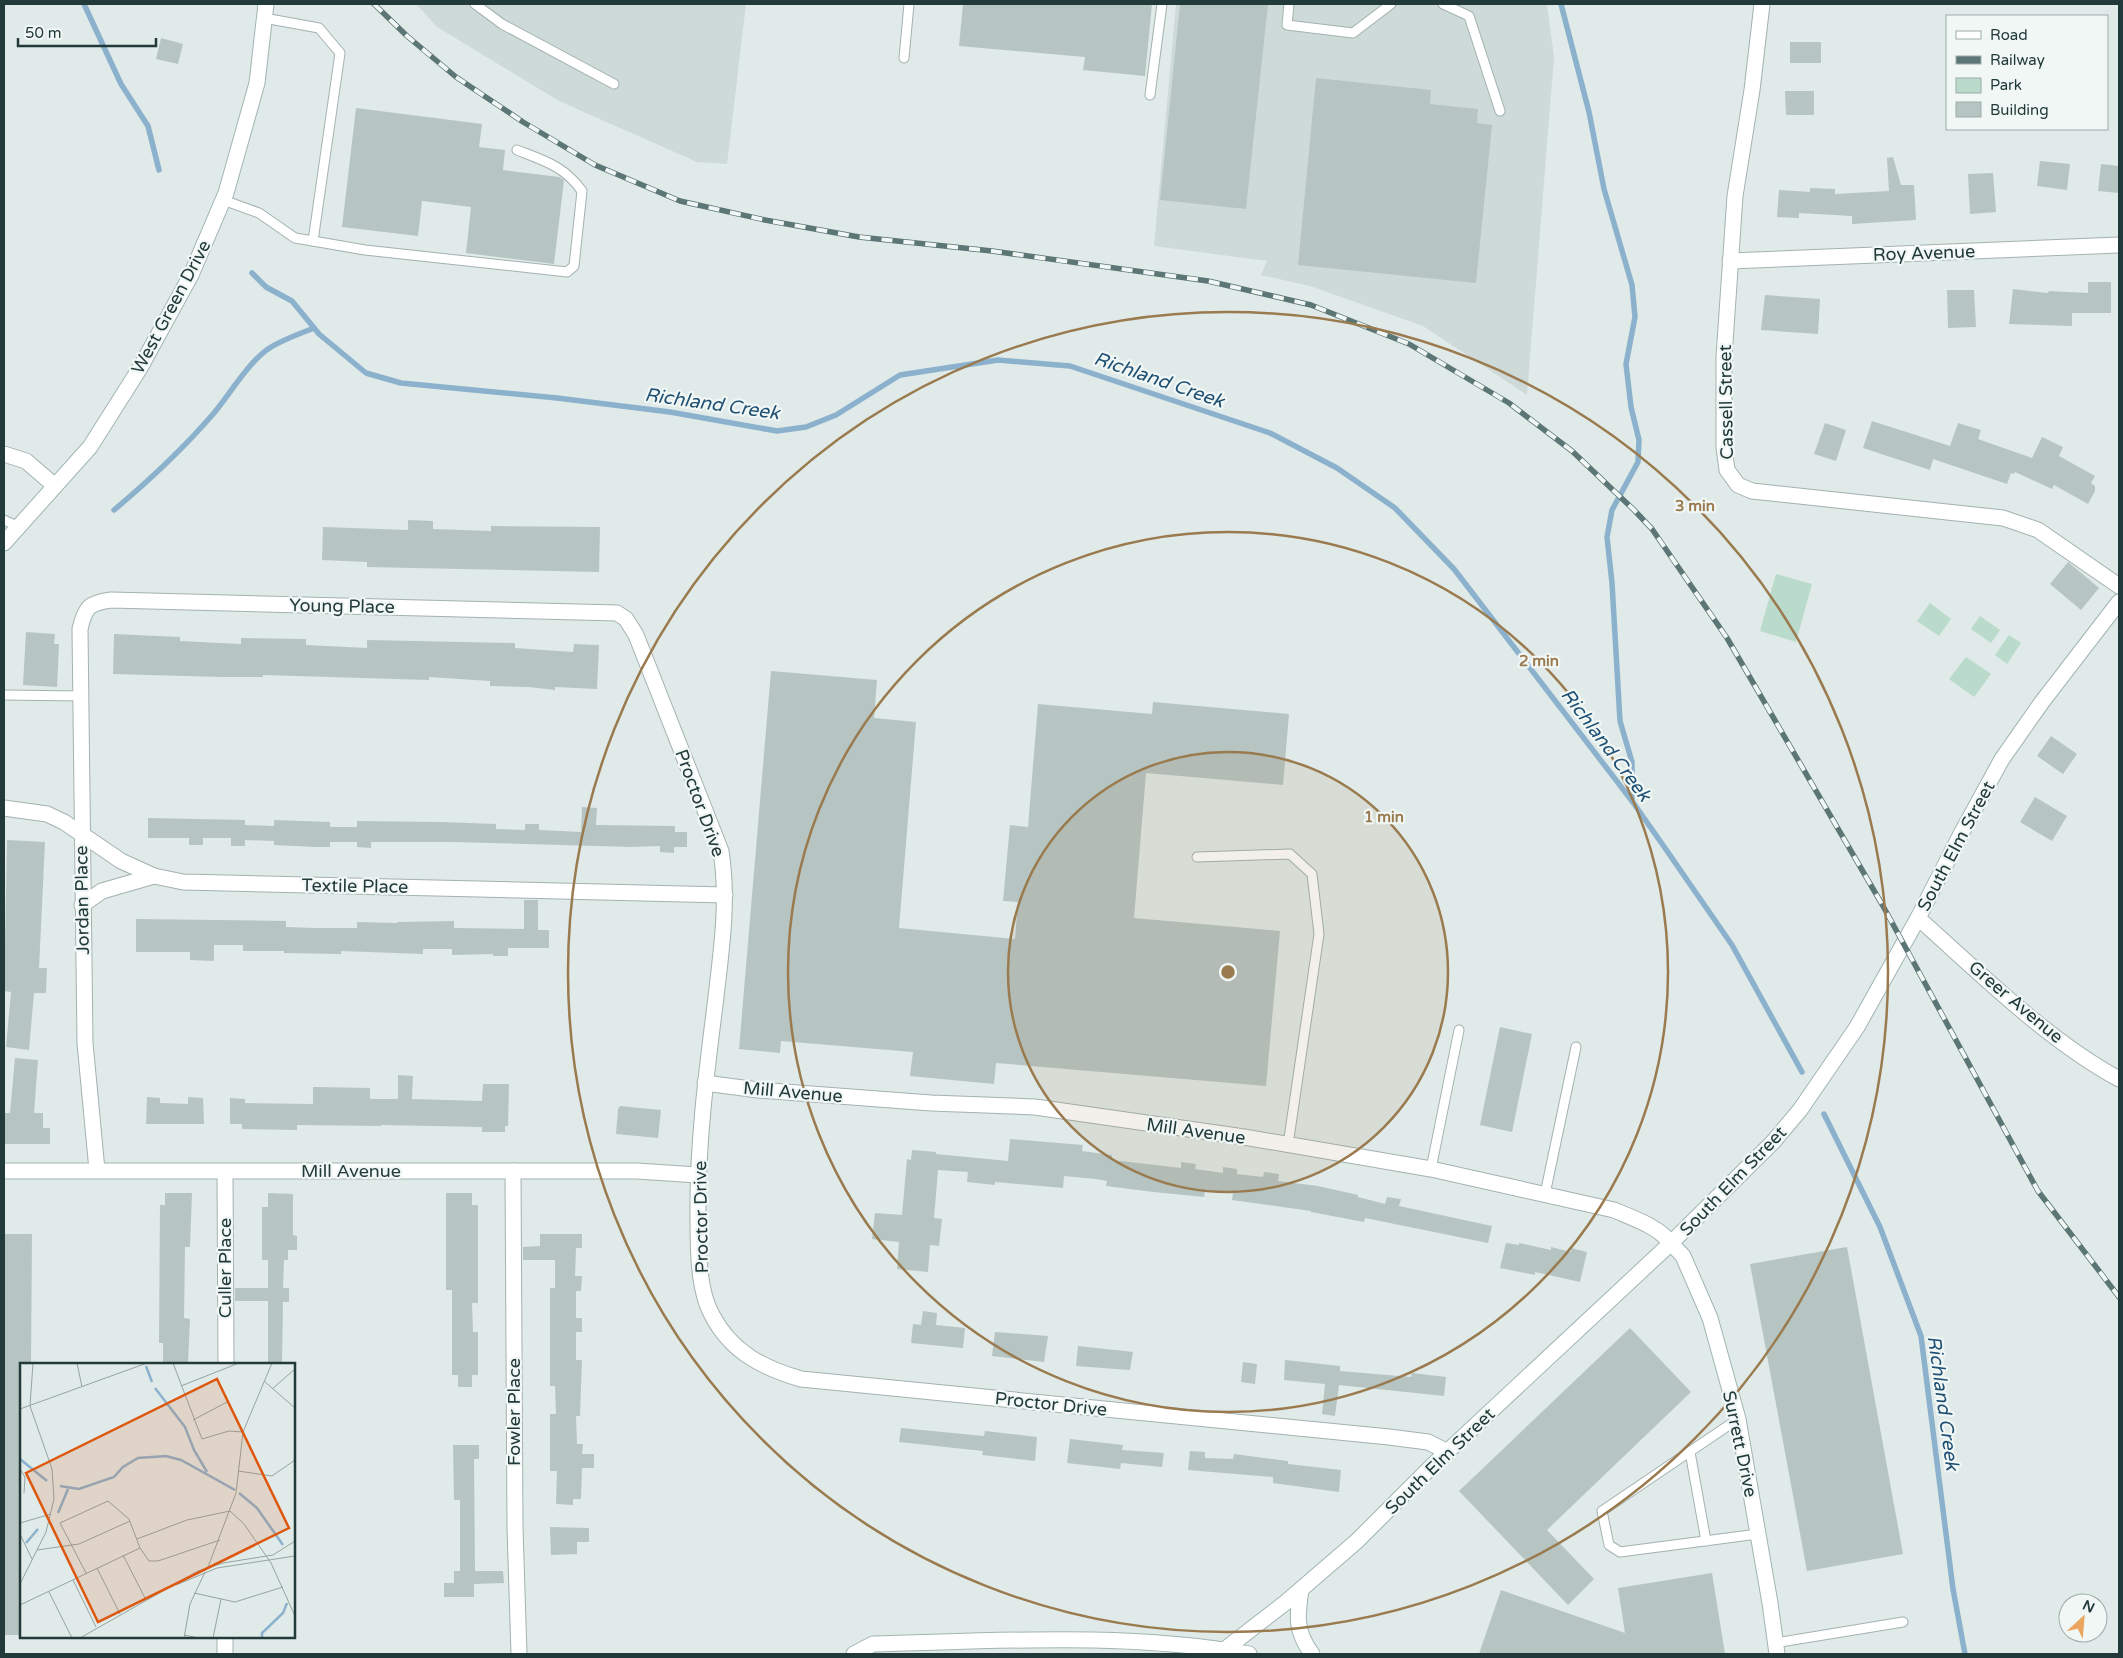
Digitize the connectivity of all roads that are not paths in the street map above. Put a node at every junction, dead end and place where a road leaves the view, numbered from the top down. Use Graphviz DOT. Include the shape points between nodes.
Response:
graph roads {
  1 [pos="475,4"];
  2 [pos="909,4"];
  3 [pos="1162,4"];
  4 [pos="1289,4"];
  5 [pos="1391,4"];
  6 [pos="1443,4"];
  7 [pos="1762,4"];
  8 [pos="265,11"];
  9 [pos="904,58"];
  10 [pos="614,84"];
  11 [pos="1150,95"];
  12 [pos="1500,110"];
  13 [pos="518,150"];
  14 [pos="223,200"];
  15 [pos="313,241"];
  16 [pos="2119,245"];
  17 [pos="1730,262"];
  18 [pos="4,454"];
  19 [pos="55,486"];
  20 [pos="4,520"];
  21 [pos="19,527"];
  22 [pos="4,543"];
  23 [pos="2119,586"];
  24 [pos="2119,602"];
  25 [pos="620,614"];
  26 [pos="80,629"];
  27 [pos="4,695"];
  28 [pos="80,696"];
  29 [pos="4,808"];
  30 [pos="81,833"];
  31 [pos="1197,857"];
  32 [pos="154,876"];
  33 [pos="724,895"];
  34 [pos="82,905"];
  35 [pos="1918,918"];
  36 [pos="1459,1030"];
  37 [pos="1576,1047"];
  38 [pos="2119,1079"];
  39 [pos="706,1083"];
  40 [pos="1288,1145"];
  41 [pos="97,1170"];
  42 [pos="513,1170"];
  43 [pos="1430,1170"];
  44 [pos="4,1171"];
  45 [pos="225,1172"];
  46 [pos="697,1175"];
  47 [pos="1545,1194"];
  48 [pos="1671,1244"];
  49 [pos="226,1363"];
  50 [pos="1738,1419"];
  51 [pos="1448,1452"];
  52 [pos="1690,1452"];
  53 [pos="1758,1534"];
  54 [pos="1706,1541"];
  55 [pos="1301,1590"];
  56 [pos="1903,1622"];
  57 [pos="225,1638"];
  58 [pos="1776,1649"];
  59 [pos="1222,1652"];
  60 [pos="224,1654"];
  61 [pos="518,1654"];
  62 [pos="854,1654"];
  63 [pos="1249,1654"];
  64 [pos="1312,1654"];
  1 -- 10 [label="lane" via="502,24"];
  2 -- 9 [label="lane"];
  3 -- 11 [label="lane"];
  4 -- 5 [label="lane" via="1287,25 1353,33"];
  6 -- 12 [label="lane" via="1469,16"];
  7 -- 17 [label="street, Cassell Street" via="1735,196"];
  8 -- 14 [label="street, West Green Drive" via="256,83"];
  8 -- 15 [label="lane" via="319,28 340,53"];
  13 -- 15 [label="lane" via="571,176 582,191 574,266 567,272 364,250"];
  14 -- 15 [label="lane" via="259,214 295,238"];
  14 -- 19 [label="street, West Green Drive" via="191,275 140,368 90,447"];
  16 -- 17 [label="street, Roy Avenue"];
  17 -- 23 [label="street, Cassell Street" via="1724,357 1724,447 1727,470 1738,485 1752,491 2003,518 2038,530"];
  18 -- 19 [label="street" via="26,461"];
  19 -- 21 [label="street, West Green Drive"];
  20 -- 21 [label="lane"];
  21 -- 22 [label="street, West Green Drive"];
  24 -- 35 [label="street, South Elm Street" via="2002,759"];
  25 -- 26 [label="street, Young Place" via="111,600 96,602 89,607 83,615"];
  25 -- 33 [label="street, Proctor Drive" via="636,635 721,851"];
  26 -- 28 [label="street, Jordan Place"];
  27 -- 28 [label="lane"];
  28 -- 30 [label="street, Jordan Place"];
  29 -- 30 [label="street, Textile Place" via="47,814"];
  30 -- 32 [label="street, Textile Place" via="121,861"];
  30 -- 34 [label="street, Jordan Place"];
  31 -- 40 [label="lane" via="1290,854 1312,874 1319,934"];
  32 -- 33 [label="street, Textile Place" via="183,882"];
  32 -- 34 [label="street" via="102,891"];
  33 -- 39 [label="street, Proctor Drive" via="725,915"];
  34 -- 41 [label="street, Jordan Place" via="85,1043"];
  35 -- 38 [label="street, Greer Avenue" via="2034,1020"];
  35 -- 48 [label="street, South Elm Street" via="1857,1027 1800,1110 1773,1142"];
  36 -- 43 [label="lane"];
  37 -- 47 [label="lane"];
  39 -- 40 [label="street, Mill Avenue" via="931,1103 1035,1107"];
  39 -- 46 [label="street, Proctor Drive"];
  40 -- 43 [label="street, Mill Avenue"];
  41 -- 44 [label="street, Mill Avenue"];
  41 -- 45 [label="street, Mill Avenue"];
  42 -- 45 [label="street, Mill Avenue"];
  42 -- 46 [label="street, Mill Avenue"];
  42 -- 61 [label="street, Fowler Place"];
  43 -- 47 [label="street, Mill Avenue"];
  45 -- 49 [label="street, Culler Place"];
  46 -- 51 [label="street, Proctor Drive" via="703,1292 711,1314 723,1334 751,1359 779,1373 801,1379 1390,1437 1428,1442"];
  47 -- 48 [label="street, Mill Avenue" via="1614,1210 1637,1219 1663,1234"];
  48 -- 50 [label="street, Surrett Drive" via="1683,1256 1710,1318"];
  48 -- 51 [label="street, South Elm Street"];
  50 -- 52 [label="lane"];
  50 -- 53 [label="street, Surrett Drive"];
  51 -- 55 [label="street, South Elm Street" via="1357,1541"];
  52 -- 54 [label="lane"];
  52 -- 54 [label="lane" via="1602,1511 1610,1545 1620,1552"];
  53 -- 54 [label="lane"];
  53 -- 58 [label="street, Surrett Drive"];
  55 -- 59 [label="street, South Elm Street"];
  55 -- 64 [label="street" via="1298,1625 1303,1642"];
  56 -- 58 [label="lane"];
  57 -- 60 [label="street"];
  59 -- 62 [label="street" via="1114,1641 996,1641 873,1644"];
  59 -- 63 [label="street"];
}
